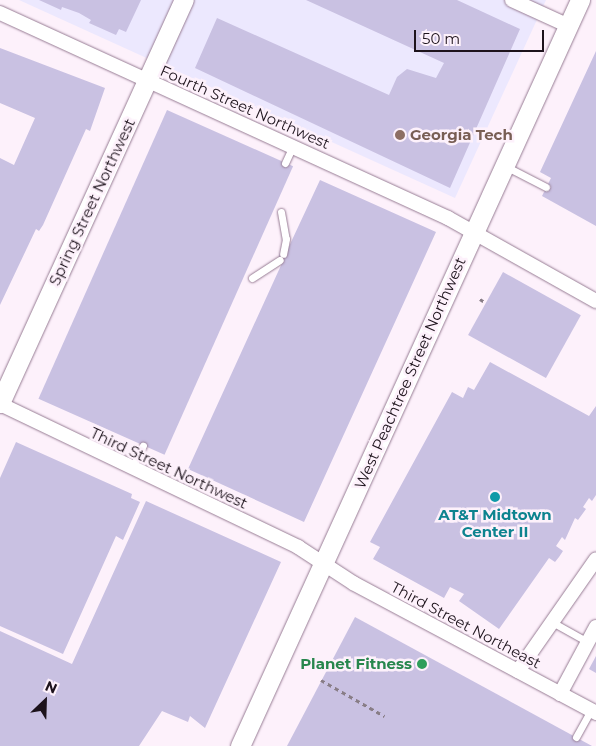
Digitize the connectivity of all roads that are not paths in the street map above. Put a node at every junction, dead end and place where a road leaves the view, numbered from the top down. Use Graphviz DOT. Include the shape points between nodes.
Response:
graph roads {
  1 [pos="184,0"];
  2 [pos="512,0"];
  3 [pos="580,0"];
  4 [pos="0,13"];
  5 [pos="568,26"];
  6 [pos="147,80"];
  7 [pos="292,146"];
  8 [pos="285,163"];
  9 [pos="505,165"];
  10 [pos="546,188"];
  11 [pos="281,212"];
  12 [pos="474,233"];
  13 [pos="252,278"];
  14 [pos="596,301"];
  15 [pos="0,404"];
  16 [pos="143,445"];
  17 [pos="132,468"];
  18 [pos="596,558"];
  19 [pos="324,564"];
  20 [pos="552,622"];
  21 [pos="596,628"];
  22 [pos="588,642"];
  23 [pos="518,671"];
  24 [pos="560,694"];
  25 [pos="594,711"];
  26 [pos="576,737"];
  27 [pos="240,746"];
  1 -- 6 [label="main road, Spring Street Northwest"];
  2 -- 5 [label="street"];
  3 -- 5 [label="main road, West Peachtree Street Northwest"];
  4 -- 6 [label="street, Fourth Street Northwest"];
  5 -- 9 [label="main road, West Peachtree Street Northwest"];
  6 -- 7 [label="street, Fourth Street Northwest"];
  6 -- 15 [label="main road, Spring Street Northwest"];
  7 -- 8 [label="lane"];
  7 -- 12 [label="street, Fourth Street Northwest"];
  9 -- 10 [label="lane"];
  9 -- 12 [label="main road, West Peachtree Street Northwest"];
  11 -- 13 [label="lane" via="286,239 282,257"];
  12 -- 14 [label="street, Fourth Street Northwest"];
  12 -- 19 [label="main road, West Peachtree Street Northwest"];
  15 -- 17 [label="street, Third Street Northwest"];
  16 -- 17 [label="lane"];
  17 -- 19 [label="street, Third Street Northwest" via="298,547"];
  18 -- 20 [label="street"];
  19 -- 23 [label="street, Third Street Northeast"];
  19 -- 27 [label="main road, West Peachtree Street Northwest"];
  20 -- 22 [label="lane"];
  20 -- 23 [label="street"];
  21 -- 22 [label="street"];
  22 -- 24 [label="street"];
  23 -- 24 [label="street, Third Street Northeast"];
  24 -- 25 [label="street, Third Street Northeast"];
  25 -- 26 [label="lane"];
}
